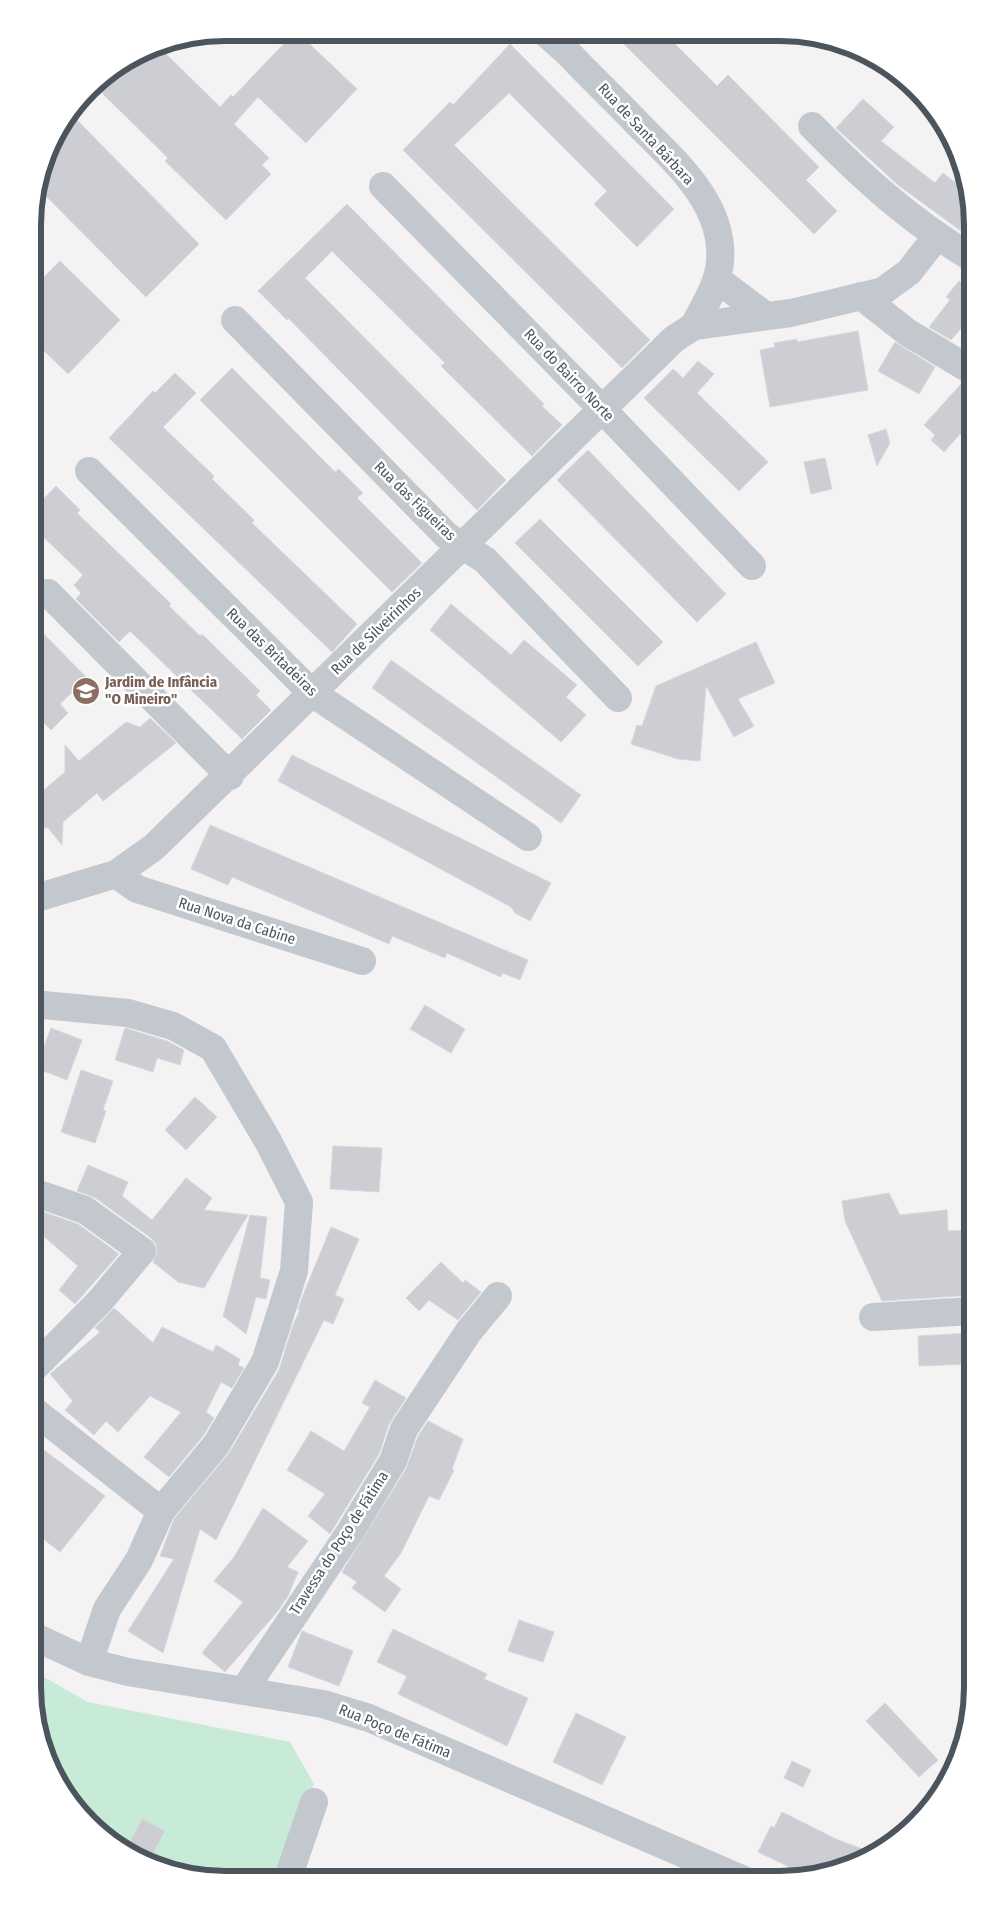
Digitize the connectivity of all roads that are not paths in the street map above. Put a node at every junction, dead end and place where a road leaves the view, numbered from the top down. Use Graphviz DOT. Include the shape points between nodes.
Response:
graph roads {
  1 [pos="555,41"];
  2 [pos="812,126"];
  3 [pos="383,186"];
  4 [pos="937,236"];
  5 [pos="964,253"];
  6 [pos="718,280"];
  7 [pos="861,296"];
  8 [pos="766,316"];
  9 [pos="235,320"];
  10 [pos="694,326"];
  11 [pos="964,366"];
  12 [pos="602,409"];
  13 [pos="90,471"];
  14 [pos="463,546"];
  15 [pos="752,566"];
  16 [pos="48,593"];
  17 [pos="312,693"];
  18 [pos="618,698"];
  19 [pos="230,776"];
  20 [pos="528,837"];
  21 [pos="116,874"];
  22 [pos="41,897"];
  23 [pos="362,961"];
  24 [pos="41,1005"];
  25 [pos="41,1195"];
  26 [pos="498,1296"];
  27 [pos="964,1311"];
  28 [pos="873,1317"];
  29 [pos="41,1361"];
  30 [pos="41,1416"];
  31 [pos="161,1511"];
  32 [pos="41,1640"];
  33 [pos="89,1662"];
  34 [pos="244,1690"];
  35 [pos="314,1802"];
  36 [pos="290,1871"];
  37 [pos="723,1871"];
  1 -- 6 [label="street, Rua de Santa Bárbara" via="688,175 706,202 717,228"];
  2 -- 4 [label="street" via="902,212"];
  3 -- 12 [label="street, Rua do Bairro Norte"];
  4 -- 5 [label="street"];
  4 -- 7 [label="street" via="909,272 883,291"];
  6 -- 8 [label="street"];
  6 -- 10 [label="street, Rua de Santa Bárbara"];
  7 -- 8 [label="street"];
  7 -- 11 [label="street" via="907,332"];
  8 -- 10 [label="street"];
  9 -- 14 [label="street, Rua das Figueiras" via="447,536"];
  10 -- 12 [label="street, Rua de Silveirinhos" via="674,339"];
  12 -- 14 [label="street, Rua de Silveirinhos"];
  12 -- 15 [label="street, Rua do Bairro Norte"];
  13 -- 17 [label="street, Rua das Britadeiras"];
  14 -- 17 [label="street, Rua de Silveirinhos"];
  14 -- 18 [label="street, Rua das Figueiras" via="486,560"];
  16 -- 19 [label="street"];
  17 -- 19 [label="street, Rua de Silveirinhos"];
  17 -- 20 [label="street, Rua das Britadeiras"];
  19 -- 21 [label="street, Rua de Silveirinhos" via="154,847"];
  21 -- 22 [label="street, Rua de Silveirinhos"];
  21 -- 23 [label="street, Rua Nova da Cabine" via="137,889"];
  24 -- 31 [label="street" via="128,1013 173,1026 213,1048 299,1202 294,1271 265,1362 216,1445"];
  25 -- 29 [label="street" via="85,1210 142,1251 99,1302"];
  26 -- 34 [label="street, Travessa do Poço de Fátima" via="469,1330 404,1428 393,1461 350,1532"];
  27 -- 28 [label="street"];
  30 -- 31 [label="street"];
  31 -- 33 [label="street" via="139,1560 108,1609"];
  32 -- 33 [label="street, Rua Poço de Fátima"];
  33 -- 34 [label="street, Rua Poço de Fátima" via="128,1672"];
  34 -- 37 [label="street, Rua Poço de Fátima" via="323,1704 369,1718"];
  35 -- 36 [label="street"];
}
